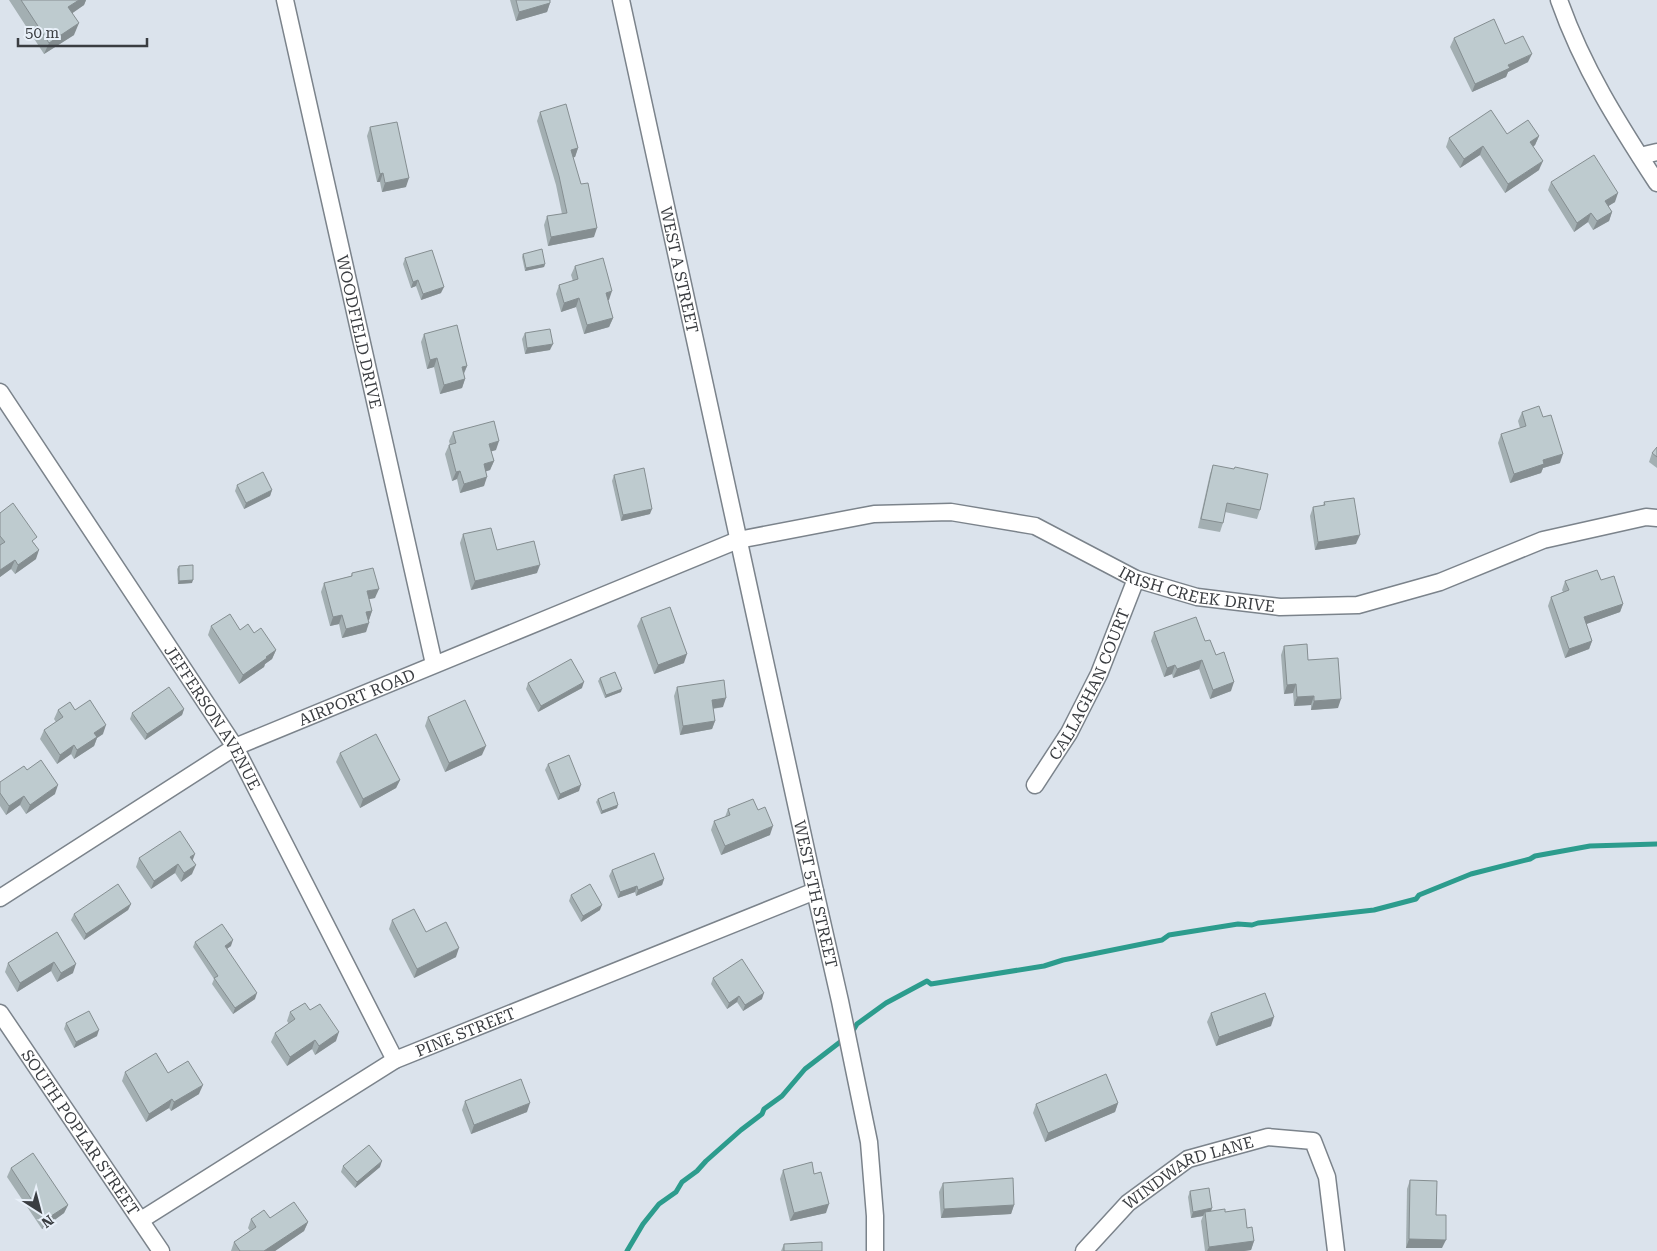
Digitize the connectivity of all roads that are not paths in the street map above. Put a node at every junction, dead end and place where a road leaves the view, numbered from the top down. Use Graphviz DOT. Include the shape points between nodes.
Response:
graph roads {
  1 [pos="285,0"];
  2 [pos="621,0"];
  3 [pos="1559,0"];
  4 [pos="1657,152"];
  5 [pos="1640,156"];
  6 [pos="1657,183"];
  7 [pos="0,392"];
  8 [pos="1657,518"];
  9 [pos="738,540"];
  10 [pos="1136,579"];
  11 [pos="434,664"];
  12 [pos="235,747"];
  13 [pos="1035,785"];
  14 [pos="814,891"];
  15 [pos="0,898"];
  16 [pos="0,1013"];
  17 [pos="395,1060"];
  18 [pos="141,1220"];
  19 [pos="161,1251"];
  20 [pos="875,1251"];
  21 [pos="1084,1251"];
  22 [pos="1336,1251"];
  1 -- 11 [label="street, WOODFIELD DRIVE"];
  2 -- 9 [label="street, WEST A STREET"];
  3 -- 5 [label="street" via="1592,77"];
  4 -- 5 [label="street"];
  5 -- 6 [label="street"];
  7 -- 12 [label="street, JEFFERSON AVENUE"];
  8 -- 10 [label="street, IRISH CREEK DRIVE" via="1646,517 1543,540 1440,582 1358,606 1280,607 1197,597"];
  9 -- 10 [label="street, IRISH CREEK DRIVE" via="874,514 951,512 1035,526"];
  9 -- 11 [label="street, AIRPORT ROAD"];
  9 -- 14 [label="street, WEST 5TH STREET"];
  10 -- 13 [label="street, CALLAGHAN COURT" via="1099,674 1069,733"];
  11 -- 12 [label="street, AIRPORT ROAD"];
  12 -- 15 [label="street, AIRPORT ROAD"];
  12 -- 17 [label="street, JEFFERSON AVENUE"];
  14 -- 17 [label="street, PINE STREET"];
  14 -- 20 [label="street, WEST 5TH STREET" via="869,1142"];
  16 -- 18 [label="street, SOUTH POPLAR STREET"];
  17 -- 18 [label="street, PINE STREET"];
  18 -- 19 [label="street, SOUTH POPLAR STREET"];
  21 -- 22 [label="street, WINDWARD LANE" via="1128,1202 1188,1159 1268,1137 1313,1141 1327,1176"];
}
